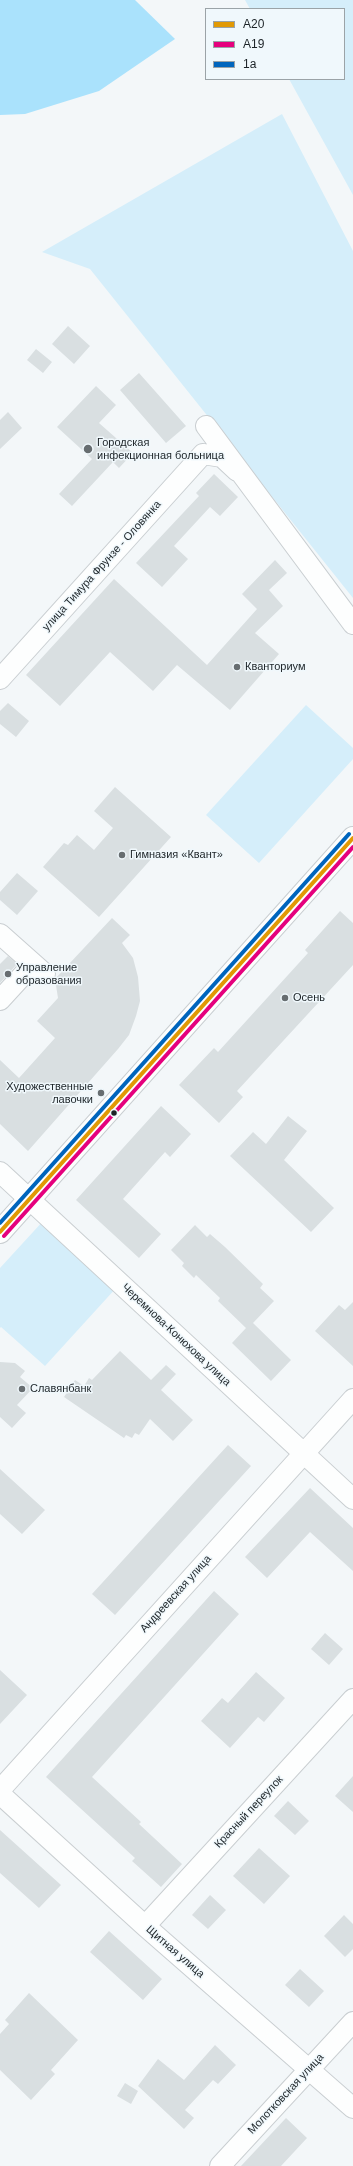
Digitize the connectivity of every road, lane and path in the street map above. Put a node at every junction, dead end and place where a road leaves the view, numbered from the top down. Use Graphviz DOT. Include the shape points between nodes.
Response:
graph roads {
  1 [pos="206,426"];
  2 [pos="237,471"];
  3 [pos="353,624"];
  4 [pos="0,679"];
  5 [pos="353,838"];
  6 [pos="0,934"];
  7 [pos="0,1000"];
  8 [pos="0,1172"];
  9 [pos="30,1199"];
  10 [pos="0,1232"];
  11 [pos="353,1399"];
  12 [pos="303,1453"];
  13 [pos="353,1499"];
  14 [pos="353,1699"];
  15 [pos="0,1790"];
  16 [pos="0,1794"];
  17 [pos="145,1926"];
  18 [pos="353,2022"];
  19 [pos="309,2069"];
  20 [pos="353,2108"];
  21 [pos="220,2166"];
  1 -- 2 [label="street"];
  2 -- 3 [label="street"];
  2 -- 4 [label="street, улица Тимура Фрунзе - Оловянка" via="222,457 203,454"];
  5 -- 9 [label="main road"];
  6 -- 7 [label="street" via="39,969"];
  8 -- 9 [label="street, Черемнова-Конюхова улица"];
  9 -- 10 [label="main road"];
  9 -- 12 [label="street, Черемнова-Конюхова улица"];
  11 -- 12 [label="street, Андреевская улица"];
  12 -- 13 [label="street, Черемнова-Конюхова улица"];
  12 -- 15 [label="street, Андреевская улица"];
  14 -- 17 [label="street, Красный переулок"];
  16 -- 17 [label="street, Щитная улица"];
  17 -- 19 [label="street, Щитная улица"];
  18 -- 19 [label="street, Молотковская улица"];
  19 -- 20 [label="street, Щитная улица"];
  19 -- 21 [label="street, Молотковская улица"];
}
